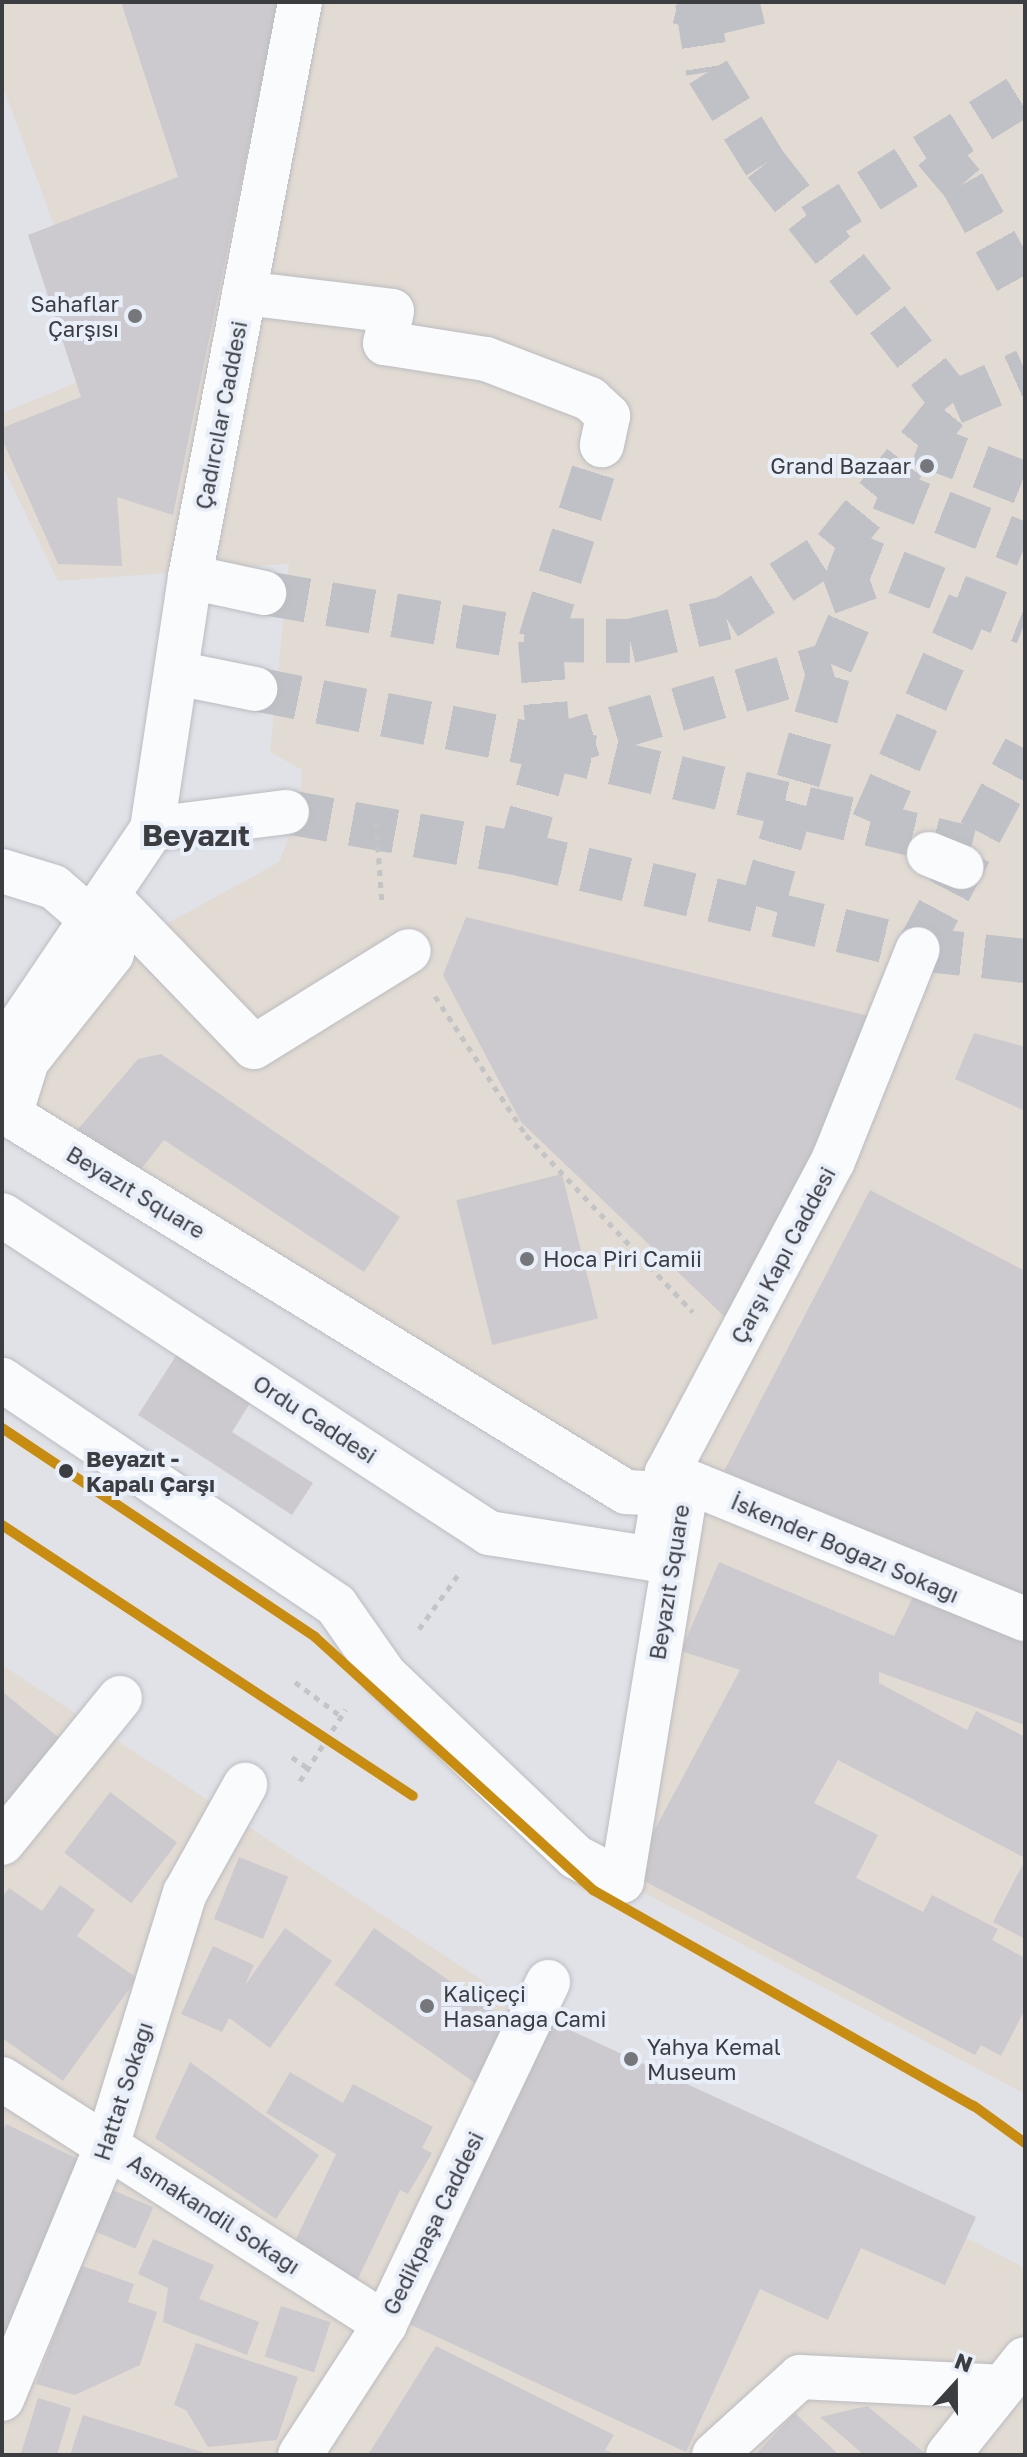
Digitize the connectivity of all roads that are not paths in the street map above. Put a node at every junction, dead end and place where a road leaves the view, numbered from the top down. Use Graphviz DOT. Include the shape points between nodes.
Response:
graph roads {
  1 [pos="300,2"];
  2 [pos="244,293"];
  3 [pos="602,445"];
  4 [pos="190,577"];
  5 [pos="264,593"];
  6 [pos="176,673"];
  7 [pos="255,689"];
  8 [pos="287,812"];
  9 [pos="152,829"];
  10 [pos="2,871"];
  11 [pos="101,909"];
  12 [pos="918,949"];
  13 [pos="409,951"];
  14 [pos="2,1052"];
  15 [pos="2,1215"];
  16 [pos="2,1380"];
  17 [pos="666,1484"];
  18 [pos="653,1559"];
  19 [pos="1025,1619"];
  20 [pos="120,1698"];
  21 [pos="245,1785"];
  22 [pos="2,1843"];
  23 [pos="548,1982"];
  24 [pos="5,2090"];
  25 [pos="107,2146"];
  26 [pos="385,2324"];
  27 [pos="1013,2373"];
  28 [pos="2,2396"];
  29 [pos="300,2455"];
  30 [pos="714,2455"];
  31 [pos="948,2455"];
  1 -- 2 [label="street, Çadırcılar Caddesi"];
  2 -- 3 [label="street" via="392,311 385,343 486,359 590,399 608,416"];
  2 -- 4 [label="street, Çadırcılar Caddesi"];
  4 -- 5 [label="street"];
  4 -- 6 [label="street, Çadırcılar Caddesi"];
  6 -- 7 [label="street"];
  6 -- 9 [label="street, Çadırcılar Caddesi"];
  8 -- 9 [label="street"];
  9 -- 11 [label="street"];
  10 -- 11 [label="street, Beyazıt Square"];
  11 -- 13 [label="street" via="254,1047"];
  11 -- 14 [label="street"];
  11 -- 17 [label="street, Beyazıt Square" via="112,954 27,1061 10,1115 626,1492"];
  12 -- 17 [label="street, Çarşı Kapı Caddesi" via="833,1161"];
  15 -- 18 [label="street, Ordu Caddesi" via="489,1533"];
  16 -- 17 [label="street, Beyazıt Square" via="336,1605 385,1675 576,1857 622,1881 685,1495"];
  17 -- 18 [label="street, Çarşı Kapı Caddesi"];
  17 -- 19 [label="street, İskender Boğazı Sokağı"];
  20 -- 22 [label="street"];
  21 -- 25 [label="street, Hattat Sokağı" via="185,1893"];
  23 -- 26 [label="street, Gedikpaşa Caddesi"];
  24 -- 25 [label="street, Asmakandil Sokağı"];
  25 -- 26 [label="street, Asmakandil Sokağı"];
  25 -- 28 [label="street, Hattat Sokağı"];
  26 -- 29 [label="street, Gedikpaşa Caddesi"];
  27 -- 30 [label="street" via="800,2377"];
  27 -- 31 [label="street"];
}
